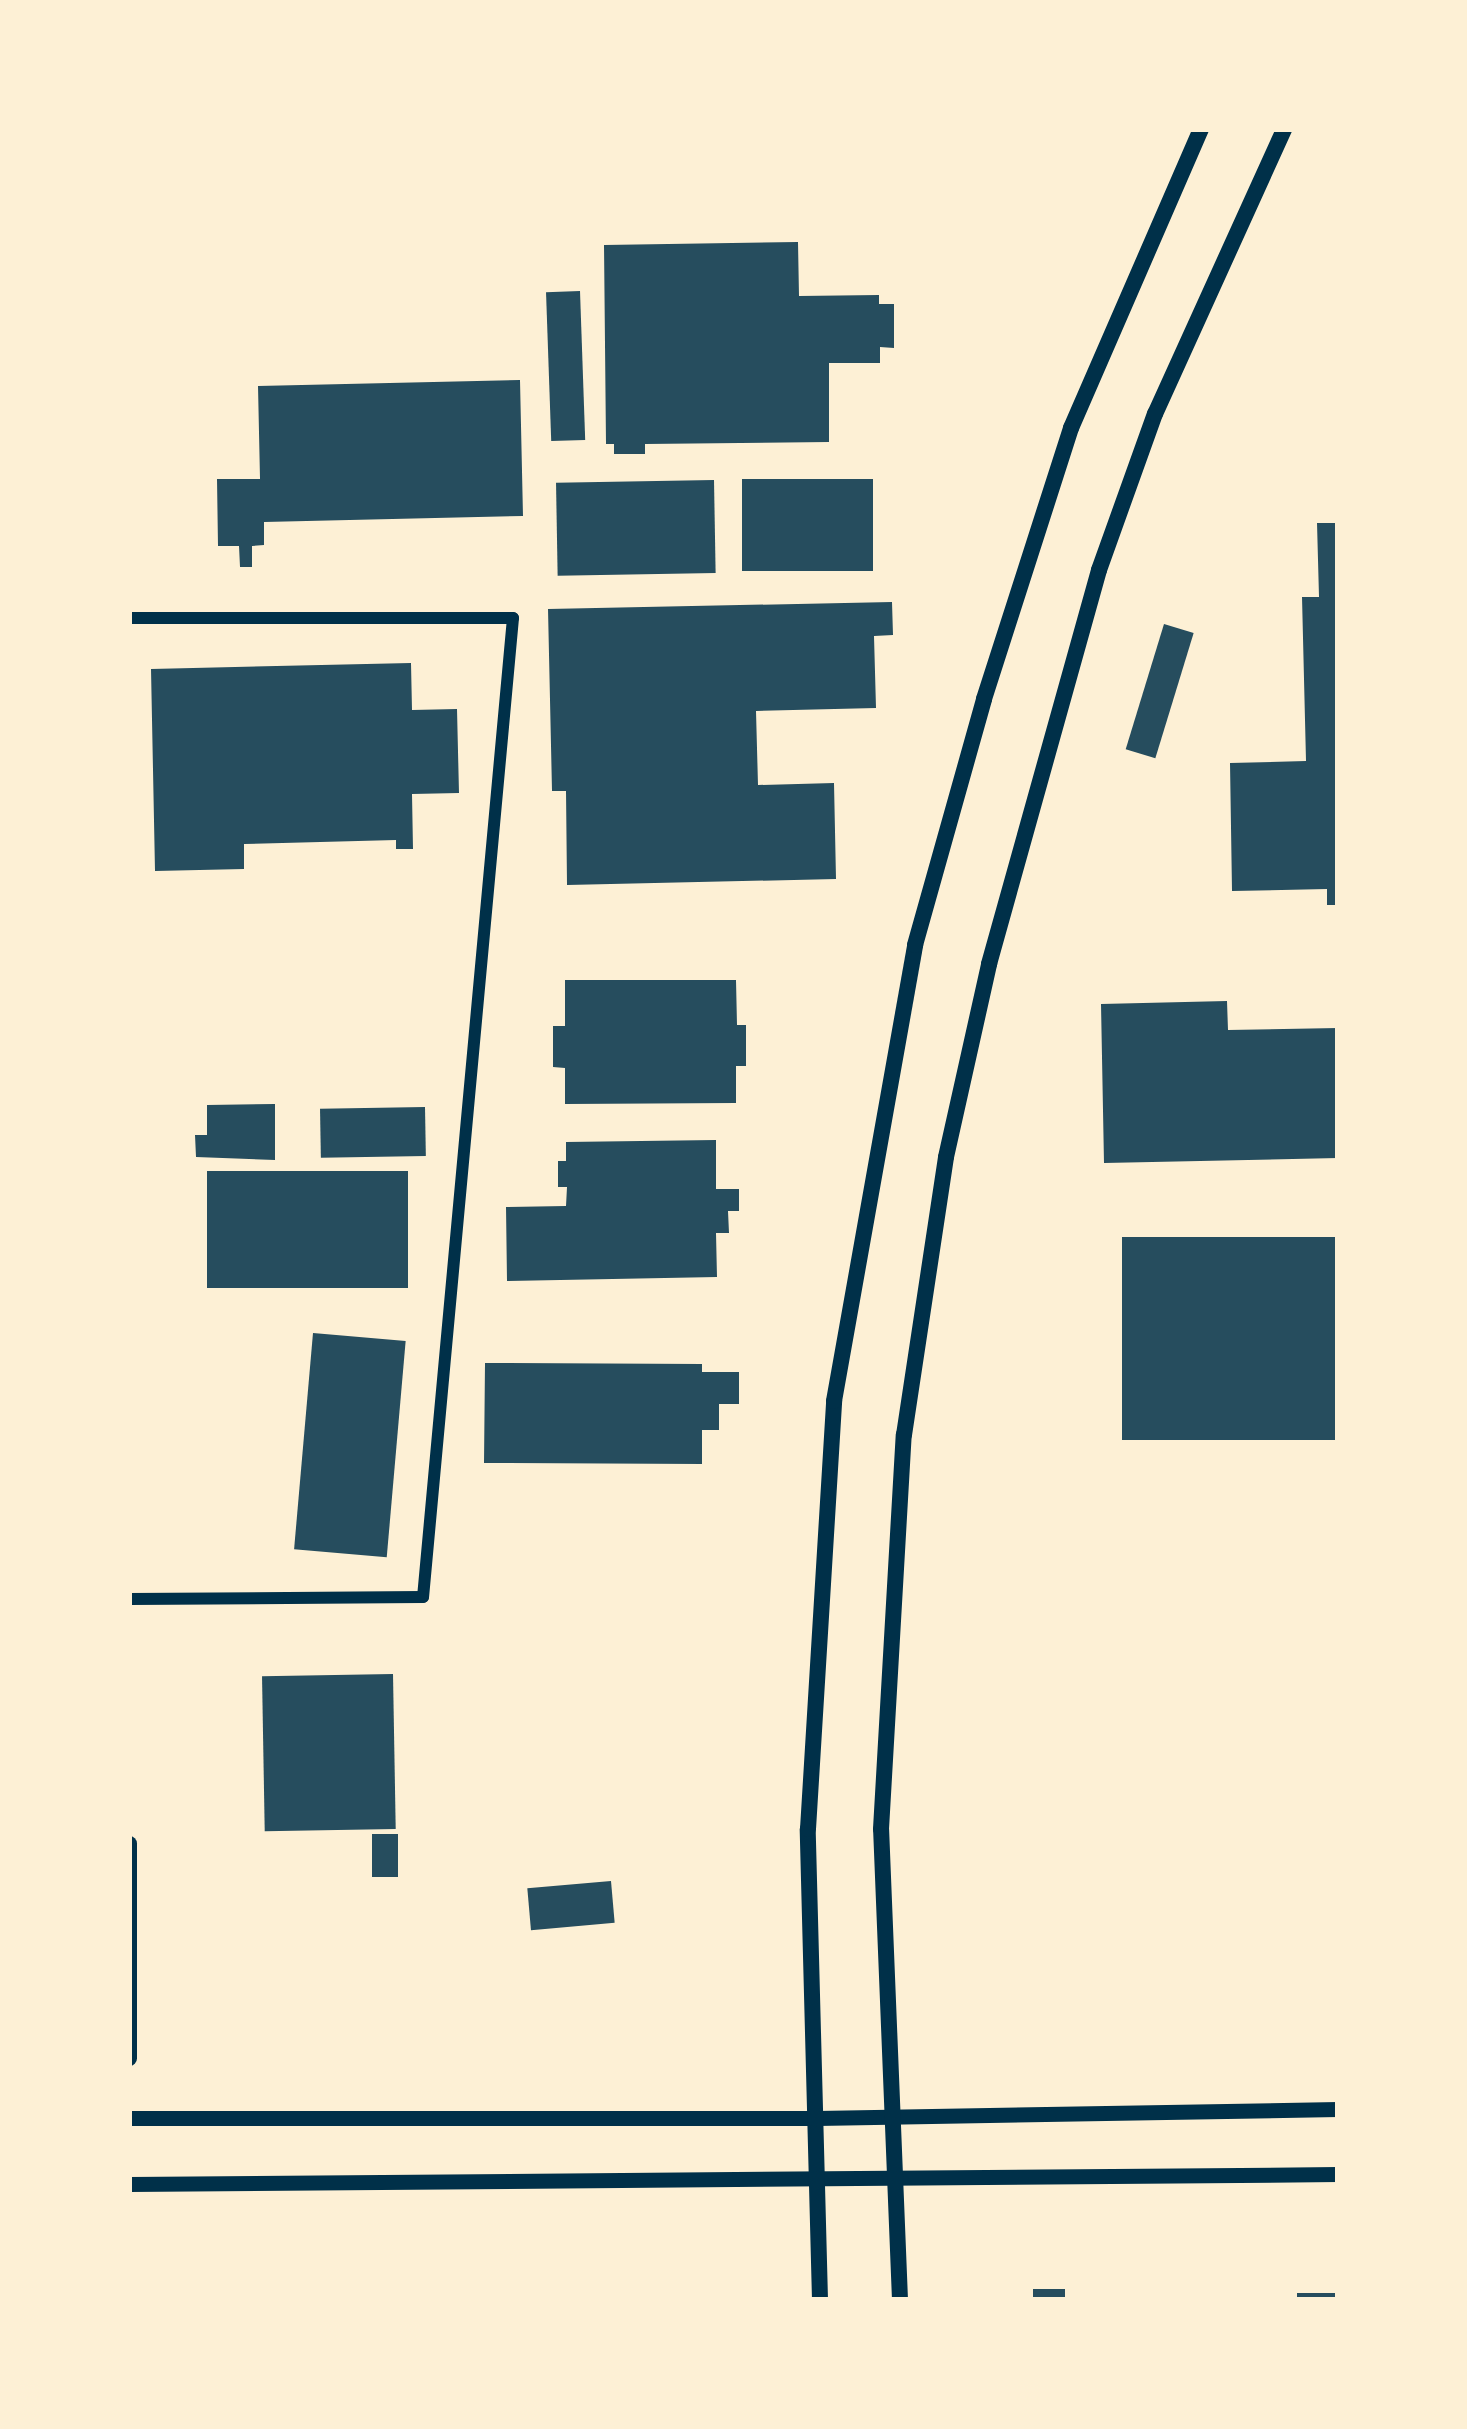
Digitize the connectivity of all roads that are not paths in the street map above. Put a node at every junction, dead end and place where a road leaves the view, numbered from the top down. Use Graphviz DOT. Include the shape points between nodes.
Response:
graph roads {
  1 [pos="1201,129"];
  2 [pos="1284,129"];
  3 [pos="129,618"];
  4 [pos="129,1599"];
  5 [pos="129,1843"];
  6 [pos="129,2058"];
  7 [pos="1338,2109"];
  8 [pos="891,2115"];
  9 [pos="129,2118"];
  10 [pos="817,2118"];
  11 [pos="1338,2174"];
  12 [pos="817,2176"];
  13 [pos="895,2178"];
  14 [pos="129,2184"];
  15 [pos="820,2300"];
  16 [pos="900,2300"];
  1 -- 10 [label="main road" via="1072,428 915,945 834,1401 808,1828"];
  2 -- 8 [label="main road" via="1155,414 1099,570 989,964 946,1157 904,1435 882,1806"];
  3 -- 4 [label="street" via="513,618 423,1598"];
  5 -- 6 [label="street"];
  7 -- 8 [label="street"];
  8 -- 10 [label="street"];
  8 -- 13 [label="main road"];
  9 -- 10 [label="street"];
  10 -- 12 [label="main road"];
  11 -- 13 [label="street"];
  12 -- 13 [label="street"];
  12 -- 14 [label="street"];
  12 -- 15 [label="main road"];
  13 -- 16 [label="main road"];
}
